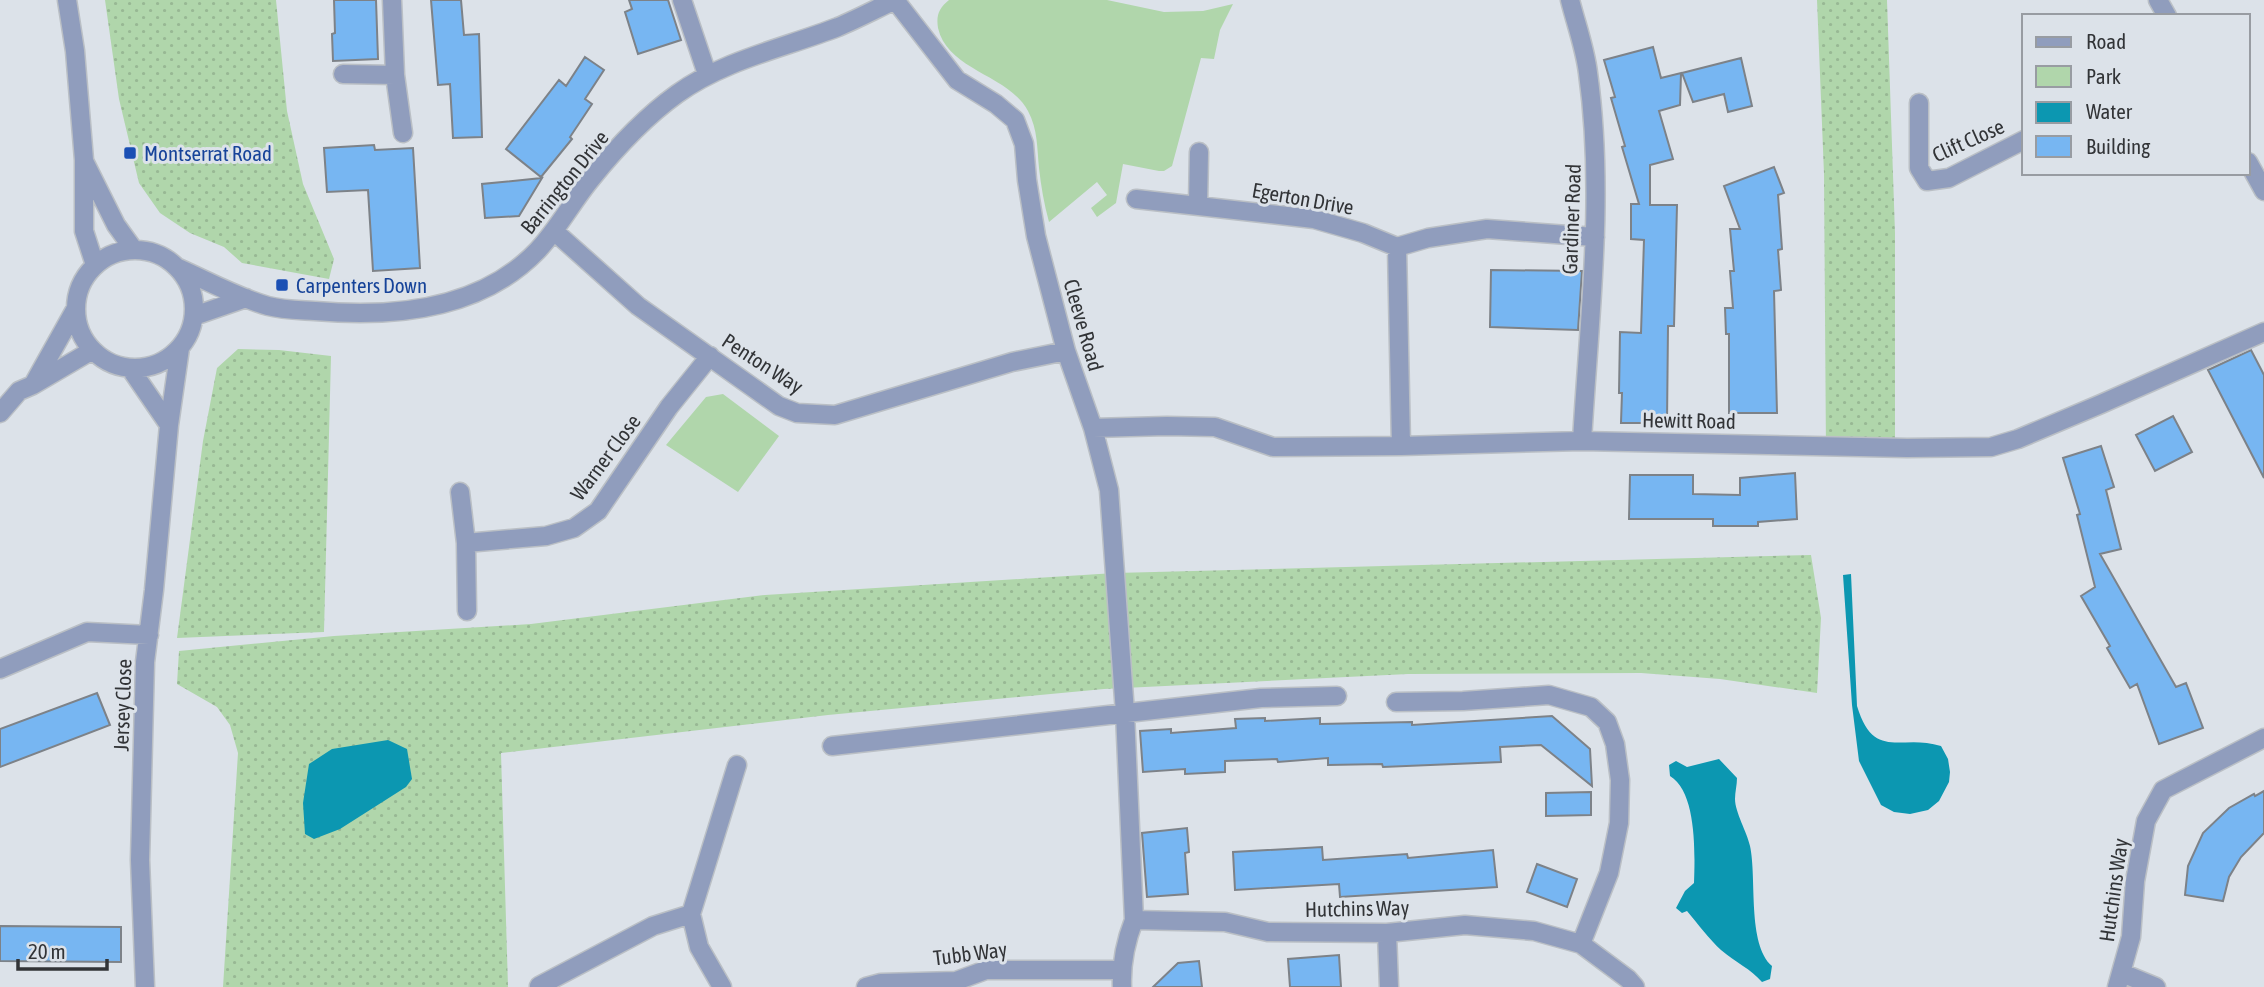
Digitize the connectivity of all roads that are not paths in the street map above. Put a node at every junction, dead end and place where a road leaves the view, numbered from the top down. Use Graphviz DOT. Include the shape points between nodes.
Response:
graph roads {
  1 [pos="67,0"];
  2 [pos="392,0"];
  3 [pos="682,0"];
  4 [pos="895,0"];
  5 [pos="1570,0"];
  6 [pos="343,74"];
  7 [pos="707,74"];
  8 [pos="395,75"];
  9 [pos="1919,103"];
  10 [pos="403,133"];
  11 [pos="2022,141"];
  12 [pos="1199,152"];
  13 [pos="84,160"];
  14 [pos="2250,166"];
  15 [pos="2264,191"];
  16 [pos="1136,199"];
  17 [pos="1198,205"];
  18 [pos="554,231"];
  19 [pos="1595,237"];
  20 [pos="1397,247"];
  21 [pos="134,250"];
  22 [pos="95,265"];
  23 [pos="176,267"];
  24 [pos="246,299"];
  25 [pos="75,310"];
  26 [pos="194,316"];
  27 [pos="2264,332"];
  28 [pos="180,348"];
  29 [pos="91,351"];
  30 [pos="1066,351"];
  31 [pos="710,356"];
  32 [pos="130,368"];
  33 [pos="33,386"];
  34 [pos="0,413"];
  35 [pos="169,425"];
  36 [pos="1093,428"];
  37 [pos="1582,441"];
  38 [pos="1401,446"];
  39 [pos="460,492"];
  40 [pos="466,543"];
  41 [pos="467,611"];
  42 [pos="149,635"];
  43 [pos="0,669"];
  44 [pos="1337,696"];
  45 [pos="1395,702"];
  46 [pos="1125,713"];
  47 [pos="2264,738"];
  48 [pos="832,746"];
  49 [pos="737,765"];
  50 [pos="691,914"];
  51 [pos="1134,920"];
  52 [pos="1387,933"];
  53 [pos="1581,944"];
  54 [pos="1122,979"];
  55 [pos="2120,980"];
  56 [pos="539,986"];
  57 [pos="145,987"];
  58 [pos="722,987"];
  59 [pos="866,987"];
  60 [pos="1389,987"];
  61 [pos="1635,987"];
  62 [pos="2156,987"];
  1 -- 13 [label="street"];
  2 -- 8 [label="street"];
  3 -- 7 [label="street"];
  4 -- 7 [label="street, Barrington Drive" via="839,27"];
  4 -- 30 [label="street, Cleeve Road" via="957,80 1016,120 1024,144 1036,236"];
  5 -- 19 [label="street, Gardiner Road" via="1588,71 1597,165"];
  6 -- 8 [label="street"];
  7 -- 18 [label="street, Barrington Drive" via="650,115 592,178"];
  8 -- 10 [label="street"];
  9 -- 11 [label="street, Clift Close" via="1919,168 1927,181 1949,178"];
  12 -- 17 [label="street"];
  13 -- 21 [label="street" via="116,225"];
  13 -- 22 [label="street" via="84,231"];
  14 -- 15 [label="street"];
  16 -- 17 [label="street, Egerton Drive"];
  17 -- 20 [label="street, Egerton Drive" via="1314,219"];
  18 -- 24 [label="street, Barrington Drive" via="510,273 477,293 437,306 390,313 338,313 271,307"];
  18 -- 31 [label="street, Penton Way" via="638,306"];
  19 -- 20 [label="street" via="1487,229 1428,237"];
  19 -- 37 [label="street, Gardiner Road"];
  20 -- 38 [label="street"];
  21 -- 22 [label="street" via="112,254"];
  21 -- 23 [label="street" via="155,253"];
  22 -- 25 [label="street" via="78,289"];
  23 -- 24 [label="street, Barrington Drive"];
  23 -- 26 [label="street" via="188,283"];
  24 -- 26 [label="street"];
  25 -- 29 [label="street" via="80,333"];
  25 -- 33 [label="street"];
  26 -- 28 [label="street"];
  27 -- 37 [label="street, Hewitt Road" via="1991,447"];
  28 -- 32 [label="street" via="164,361"];
  28 -- 35 [label="street, Jersey Close"];
  29 -- 32 [label="street"];
  29 -- 33 [label="street"];
  30 -- 31 [label="street, Penton Way" via="1012,362 835,415 797,413 779,406"];
  30 -- 36 [label="street, Cleeve Road"];
  31 -- 40 [label="street, Warner Close" via="598,511 574,528 545,536"];
  32 -- 35 [label="street"];
  33 -- 34 [label="street" via="19,391"];
  35 -- 42 [label="street, Jersey Close"];
  36 -- 38 [label="street, Hewitt Road" via="1215,427 1273,447"];
  36 -- 46 [label="street, Cleeve Road" via="1109,490"];
  37 -- 38 [label="street, Hewitt Road"];
  39 -- 40 [label="street"];
  40 -- 41 [label="street"];
  42 -- 43 [label="street" via="87,632"];
  42 -- 57 [label="street, Jersey Close" via="140,860"];
  44 -- 46 [label="street" via="1261,698"];
  45 -- 53 [label="street" via="1549,695 1591,708 1607,722 1620,780 1619,823 1609,873"];
  46 -- 48 [label="street"];
  46 -- 51 [label="street, Cleeve Road"];
  47 -- 55 [label="street, Hutchins Way" via="2163,790 2146,821 2131,937"];
  49 -- 50 [label="street"];
  50 -- 56 [label="street" via="653,926"];
  50 -- 58 [label="street" via="699,947"];
  51 -- 52 [label="street, Hutchins Way" via="1225,922 1268,932"];
  51 -- 54 [label="street, Cleeve Road" via="1125,942"];
  52 -- 53 [label="street, Hutchins Way" via="1465,925 1534,931"];
  52 -- 60 [label="street"];
  53 -- 61 [label="street, Hutchins Way"];
  54 -- 59 [label="street, Tubb Way" via="986,970 956,981"];
  55 -- 62 [label="street"];
}
